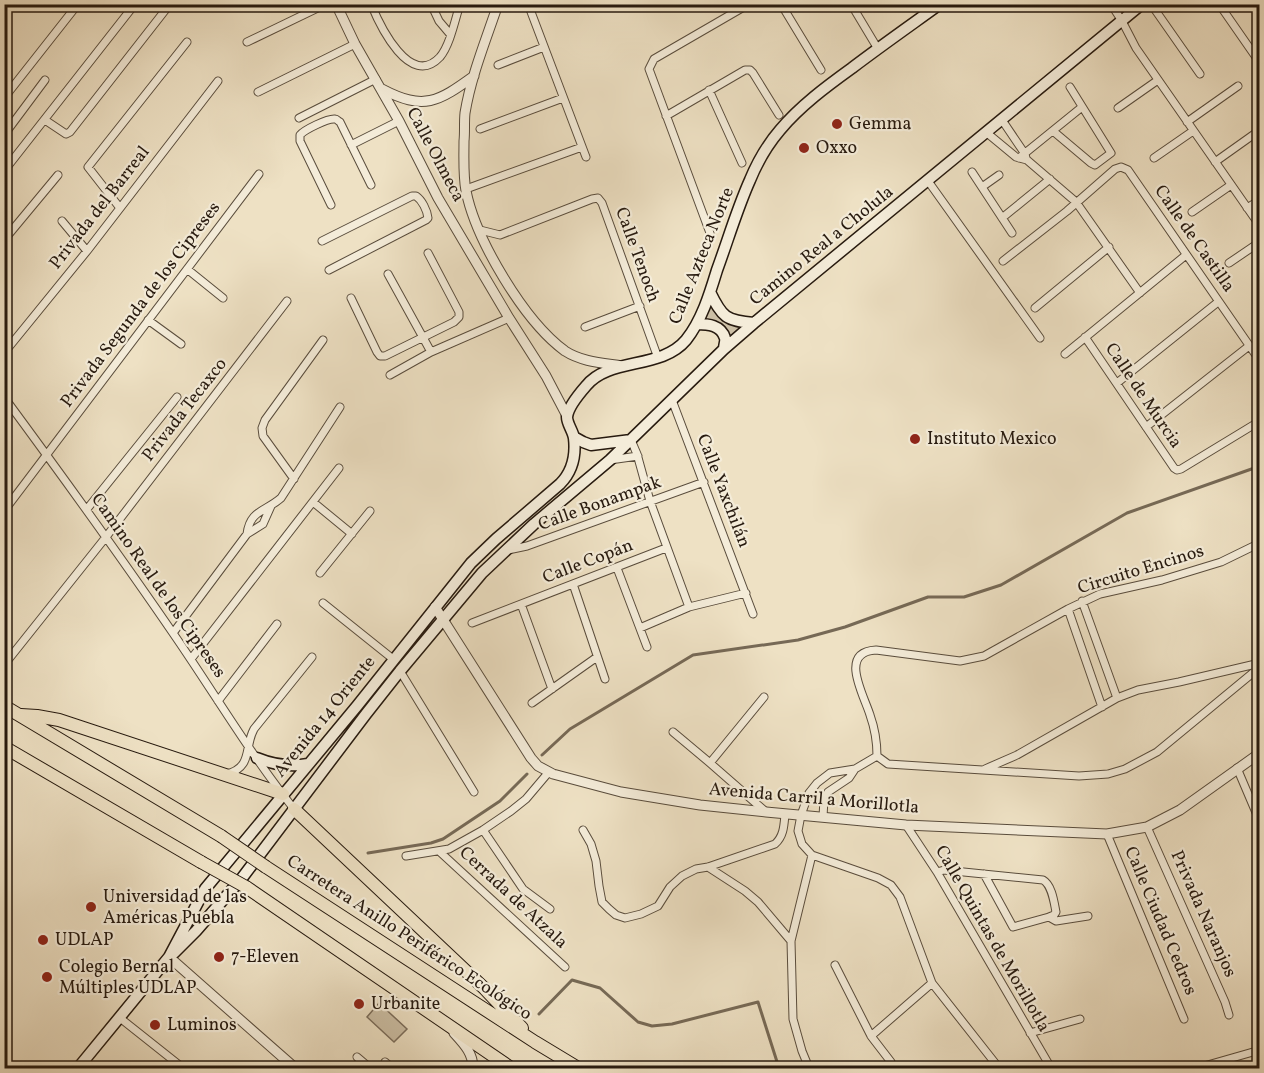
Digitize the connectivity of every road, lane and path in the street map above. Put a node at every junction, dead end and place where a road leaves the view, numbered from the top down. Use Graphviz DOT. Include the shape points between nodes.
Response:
graph roads {
  1 [pos="9,4"];
  2 [pos="78,4"];
  3 [pos="135,4"];
  4 [pos="170,4"];
  5 [pos="326,4"];
  6 [pos="336,4"];
  7 [pos="371,4"];
  8 [pos="430,4"];
  9 [pos="460,4"];
  10 [pos="498,4"];
  11 [pos="528,4"];
  12 [pos="749,4"];
  13 [pos="781,4"];
  14 [pos="852,4"];
  15 [pos="940,4"];
  16 [pos="1111,4"];
  17 [pos="1142,4"];
  18 [pos="1151,4"];
  19 [pos="1219,4"];
  20 [pos="1253,4"];
  21 [pos="4,11"];
  22 [pos="1260,14"];
  23 [pos="1122,21"];
  24 [pos="450,34"];
  25 [pos="187,42"];
  26 [pos="247,42"];
  27 [pos="356,44"];
  28 [pos="544,47"];
  29 [pos="878,49"];
  30 [pos="1260,63"];
  31 [pos="498,65"];
  32 [pos="821,70"];
  33 [pos="1200,74"];
  34 [pos="474,76"];
  35 [pos="376,79"];
  36 [pos="45,80"];
  37 [pos="1158,80"];
  38 [pos="218,81"];
  39 [pos="1238,86"];
  40 [pos="1070,87"];
  41 [pos="382,89"];
  42 [pos="709,90"];
  43 [pos="258,92"];
  44 [pos="4,98"];
  45 [pos="563,98"];
  46 [pos="1082,107"];
  47 [pos="1118,108"];
  48 [pos="779,115"];
  49 [pos="666,116"];
  50 [pos="299,118"];
  51 [pos="45,120"];
  52 [pos="1002,120"];
  53 [pos="399,121"];
  54 [pos="1187,122"];
  55 [pos="480,129"];
  56 [pos="1260,130"];
  57 [pos="1053,131"];
  58 [pos="1193,131"];
  59 [pos="987,133"];
  60 [pos="4,135"];
  61 [pos="1018,143"];
  62 [pos="351,145"];
  63 [pos="582,147"];
  64 [pos="1009,151"];
  65 [pos="586,157"];
  66 [pos="1024,157"];
  67 [pos="1154,158"];
  68 [pos="1215,162"];
  69 [pos="742,163"];
  70 [pos="4,171"];
  71 [pos="972,172"];
  72 [pos="259,174"];
  73 [pos="58,175"];
  74 [pos="999,175"];
  75 [pos="1050,179"];
  76 [pos="928,181"];
  77 [pos="371,185"];
  78 [pos="1231,185"];
  79 [pos="982,187"];
  80 [pos="466,189"];
  81 [pos="438,198"];
  82 [pos="1260,200"];
  83 [pos="1076,202"];
  84 [pos="331,205"];
  85 [pos="423,206"];
  86 [pos="120,208"];
  87 [pos="1247,208"];
  88 [pos="1192,212"];
  89 [pos="1002,218"];
  90 [pos="62,221"];
  91 [pos="1260,226"];
  92 [pos="480,230"];
  93 [pos="710,233"];
  94 [pos="1012,233"];
  95 [pos="4,240"];
  96 [pos="322,241"];
  97 [pos="1260,242"];
  98 [pos="1109,247"];
  99 [pos="87,251"];
  100 [pos="428,253"];
  101 [pos="1186,255"];
  102 [pos="1003,261"];
  103 [pos="1229,263"];
  104 [pos="188,269"];
  105 [pos="329,270"];
  106 [pos="388,274"];
  107 [pos="710,292"];
  108 [pos="1140,292"];
  109 [pos="223,298"];
  110 [pos="351,298"];
  111 [pos="287,301"];
  112 [pos="1218,302"];
  113 [pos="640,306"];
  114 [pos="1035,308"];
  115 [pos="509,318"];
  116 [pos="148,320"];
  117 [pos="754,323"];
  118 [pos="697,324"];
  119 [pos="585,327"];
  120 [pos="423,337"];
  121 [pos="1085,337"];
  122 [pos="1040,338"];
  123 [pos="323,340"];
  124 [pos="181,344"];
  125 [pos="1249,346"];
  126 [pos="724,349"];
  127 [pos="431,352"];
  128 [pos="4,353"];
  129 [pos="1065,354"];
  130 [pos="658,358"];
  131 [pos="1260,361"];
  132 [pos="622,366"];
  133 [pos="390,375"];
  134 [pos="1117,383"];
  135 [pos="4,397"];
  136 [pos="177,397"];
  137 [pos="672,400"];
  138 [pos="340,407"];
  139 [pos="567,416"];
  140 [pos="1260,420"];
  141 [pos="1146,427"];
  142 [pos="574,437"];
  143 [pos="631,440"];
  144 [pos="47,455"];
  145 [pos="638,456"];
  146 [pos="610,460"];
  147 [pos="339,468"];
  148 [pos="294,479"];
  149 [pos="704,482"];
  150 [pos="650,501"];
  151 [pos="313,502"];
  152 [pos="271,506"];
  153 [pos="87,509"];
  154 [pos="4,511"];
  155 [pos="370,511"];
  156 [pos="534,524"];
  157 [pos="247,534"];
  158 [pos="352,534"];
  159 [pos="106,537"];
  160 [pos="1260,543"];
  161 [pos="666,548"];
  162 [pos="505,551"];
  163 [pos="617,568"];
  164 [pos="321,573"];
  165 [pos="573,584"];
  166 [pos="746,593"];
  167 [pos="1082,601"];
  168 [pos="323,603"];
  169 [pos="520,604"];
  170 [pos="435,607"];
  171 [pos="689,607"];
  172 [pos="1068,609"];
  173 [pos="753,614"];
  174 [pos="443,620"];
  175 [pos="472,623"];
  176 [pos="278,624"];
  177 [pos="640,628"];
  178 [pos="173,633"];
  179 [pos="647,646"];
  180 [pos="312,657"];
  181 [pos="597,657"];
  182 [pos="191,659"];
  183 [pos="393,659"];
  184 [pos="4,665"];
  185 [pos="1260,665"];
  186 [pos="400,671"];
  187 [pos="605,679"];
  188 [pos="552,689"];
  189 [pos="765,697"];
  190 [pos="1117,698"];
  191 [pos="218,701"];
  192 [pos="532,703"];
  193 [pos="357,706"];
  194 [pos="1102,707"];
  195 [pos="10,708"];
  196 [pos="366,714"];
  197 [pos="673,732"];
  198 [pos="248,745"];
  199 [pos="4,747"];
  200 [pos="1260,753"];
  201 [pos="877,756"];
  202 [pos="257,758"];
  203 [pos="711,763"];
  204 [pos="308,764"];
  205 [pos="1237,768"];
  206 [pos="855,769"];
  207 [pos="982,770"];
  208 [pos="548,773"];
  209 [pos="225,775"];
  210 [pos="474,792"];
  211 [pos="283,795"];
  212 [pos="294,809"];
  213 [pos="766,812"];
  214 [pos="786,814"];
  215 [pos="801,815"];
  216 [pos="823,817"];
  217 [pos="1260,822"];
  218 [pos="906,825"];
  219 [pos="1147,827"];
  220 [pos="483,830"];
  221 [pos="583,830"];
  222 [pos="1107,834"];
  223 [pos="440,852"];
  224 [pos="812,855"];
  225 [pos="406,856"];
  226 [pos="708,867"];
  227 [pos="936,872"];
  228 [pos="984,874"];
  229 [pos="550,909"];
  230 [pos="1088,916"];
  231 [pos="1049,917"];
  232 [pos="791,940"];
  233 [pos="169,957"];
  234 [pos="835,965"];
  235 [pos="565,967"];
  236 [pos="932,983"];
  237 [pos="1229,1015"];
  238 [pos="120,1018"];
  239 [pos="1080,1019"];
  240 [pos="1184,1019"];
  241 [pos="444,1023"];
  242 [pos="1030,1033"];
  243 [pos="871,1036"];
  244 [pos="535,1042"];
  245 [pos="1260,1050"];
  246 [pos="357,1057"];
  247 [pos="385,1062"];
  248 [pos="78,1068"];
  249 [pos="183,1068"];
  250 [pos="295,1068"];
  251 [pos="370,1068"];
  252 [pos="392,1068"];
  253 [pos="473,1068"];
  254 [pos="511,1068"];
  255 [pos="578,1068"];
  256 [pos="809,1068"];
  257 [pos="893,1068"];
  258 [pos="999,1068"];
  259 [pos="1051,1068"];
  260 [pos="1197,1068"];
  1 -- 21 [label="street"];
  2 -- 44 [label="street"];
  3 -- 51 [label="street"];
  4 -- 51 [label="street" via="70,132 66,134"];
  5 -- 26 [label="street"];
  6 -- 27 [label="street, Calle Olmeca"];
  7 -- 24 [label="street" via="394,47 406,60 418,65 428,65 441,56"];
  8 -- 24 [label="street"];
  9 -- 24 [label="street"];
  10 -- 34 [label="street"];
  11 -- 28 [label="street"];
  12 -- 49 [label="street" via="650,64"];
  13 -- 32 [label="street"];
  14 -- 29 [label="street"];
  15 -- 29 [label="main road, Calle Azteca Norte"];
  16 -- 23 [label="street"];
  17 -- 23 [label="main road, Camino Real a Cholula"];
  18 -- 33 [label="street"];
  19 -- 30 [label="street"];
  20 -- 22 [label="street"];
  23 -- 37 [label="street"];
  23 -- 52 [label="main road, Camino Real a Cholula"];
  25 -- 86 [label="street" via="88,167"];
  27 -- 35 [label="street, Calle Olmeca"];
  27 -- 43 [label="street"];
  28 -- 31 [label="street"];
  28 -- 45 [label="street"];
  29 -- 107 [label="main road, Calle Azteca Norte" via="832,82 780,129 750,179"];
  34 -- 41 [label="street" via="431,101 410,101"];
  34 -- 80 [label="street" via="465,115"];
  35 -- 41 [label="street, Calle Olmeca"];
  35 -- 50 [label="street"];
  36 -- 60 [label="street"];
  37 -- 47 [label="street"];
  37 -- 54 [label="street"];
  38 -- 86 [label="street, Privada del Barreal"];
  39 -- 54 [label="street"];
  40 -- 46 [label="street"];
  41 -- 53 [label="street, Calle Olmeca"];
  42 -- 48 [label="street" via="750,70"];
  42 -- 49 [label="street"];
  42 -- 69 [label="street"];
  45 -- 55 [label="street"];
  45 -- 63 [label="street"];
  46 -- 57 [label="street"];
  46 -- 57 [label="street" via="1110,150 1108,156 1091,164"];
  49 -- 93 [label="street"];
  51 -- 70 [label="street"];
  52 -- 59 [label="main road, Camino Real a Cholula"];
  52 -- 61 [label="street"];
  53 -- 62 [label="street"];
  53 -- 81 [label="street, Calle Olmeca"];
  54 -- 58 [label="street"];
  56 -- 68 [label="street"];
  57 -- 66 [label="street"];
  58 -- 67 [label="street"];
  58 -- 68 [label="street"];
  59 -- 64 [label="street"];
  59 -- 76 [label="main road, Camino Real a Cholula"];
  61 -- 64 [label="street"];
  61 -- 66 [label="street"];
  62 -- 77 [label="street"];
  62 -- 84 [label="street" via="336,119 300,135"];
  63 -- 65 [label="street"];
  63 -- 80 [label="street"];
  64 -- 66 [label="street"];
  66 -- 75 [label="street"];
  68 -- 78 [label="street"];
  71 -- 79 [label="street"];
  72 -- 104 [label="street, Privada Segunda de los Cipreses"];
  73 -- 95 [label="street"];
  74 -- 79 [label="street"];
  75 -- 83 [label="street"];
  75 -- 89 [label="street"];
  76 -- 117 [label="main road, Camino Real a Cholula"];
  76 -- 122 [label="street"];
  78 -- 87 [label="street"];
  78 -- 88 [label="street"];
  79 -- 89 [label="street"];
  80 -- 92 [label="street"];
  81 -- 85 [label="street"];
  81 -- 115 [label="street, Calle Olmeca"];
  82 -- 87 [label="street"];
  83 -- 98 [label="street"];
  83 -- 101 [label="street, Calle de Castilla" via="1115,169 1128,170"];
  83 -- 102 [label="street"];
  85 -- 96 [label="street" via="420,198 412,196"];
  85 -- 105 [label="street" via="428,214 426,220"];
  86 -- 99 [label="street, Privada del Barreal"];
  87 -- 91 [label="street"];
  89 -- 94 [label="street"];
  90 -- 99 [label="street"];
  92 -- 113 [label="street, Calle Tenoch" via="500,236 597,198"];
  92 -- 132 [label="street" via="511,291 543,330 566,351 584,360"];
  97 -- 103 [label="street"];
  98 -- 108 [label="street"];
  98 -- 114 [label="street"];
  99 -- 128 [label="street, Privada del Barreal"];
  100 -- 120 [label="street" via="459,317"];
  101 -- 108 [label="street"];
  101 -- 112 [label="street, Calle de Castilla"];
  104 -- 109 [label="street"];
  104 -- 116 [label="street, Privada Segunda de los Cipreses"];
  106 -- 120 [label="street"];
  107 -- 117 [label="main road" via="728,318"];
  107 -- 118 [label="main road, Calle Azteca Norte"];
  108 -- 121 [label="street"];
  110 -- 120 [label="street" via="380,356"];
  111 -- 159 [label="street, Privada Tecaxco"];
  112 -- 125 [label="street, Calle de Castilla"];
  112 -- 134 [label="street"];
  113 -- 119 [label="street"];
  113 -- 130 [label="street, Calle Tenoch"];
  115 -- 127 [label="street"];
  115 -- 139 [label="street, Calle Olmeca"];
  116 -- 124 [label="street"];
  116 -- 144 [label="street, Privada Segunda de los Cipreses"];
  117 -- 126 [label="main road, Camino Real a Cholula"];
  118 -- 126 [label="main road" via="718,329 725,338"];
  118 -- 130 [label="main road, Calle Azteca Norte" via="681,346"];
  120 -- 127 [label="street"];
  121 -- 129 [label="street"];
  121 -- 134 [label="street, Calle de Murcia"];
  123 -- 148 [label="street" via="262,428 263,436"];
  125 -- 131 [label="street, Calle de Castilla"];
  125 -- 141 [label="street"];
  126 -- 137 [label="main road, Camino Real a Cholula"];
  127 -- 133 [label="street"];
  130 -- 132 [label="main road, Calle Azteca Norte"];
  132 -- 139 [label="main road, Calle Azteca Norte" via="591,381"];
  134 -- 141 [label="street, Calle de Murcia"];
  135 -- 144 [label="street, Camino Real de los Cipreses"];
  136 -- 153 [label="street"];
  137 -- 143 [label="main road, Camino Real a Cholula"];
  137 -- 149 [label="street, Calle Yaxchilán"];
  138 -- 148 [label="street"];
  139 -- 142 [label="main road"];
  140 -- 141 [label="street, Calle de Murcia" via="1177,470"];
  142 -- 143 [label="main road" via="591,445"];
  142 -- 170 [label="main road, Avenida 14 Oriente" via="570,471 560,484 471,563"];
  143 -- 145 [label="street"];
  143 -- 146 [label="main road, Camino Real a Cholula"];
  144 -- 153 [label="street, Camino Real de los Cipreses"];
  144 -- 154 [label="street, Privada Segunda de los Cipreses"];
  145 -- 146 [label="street"];
  145 -- 150 [label="street"];
  146 -- 156 [label="main road, Camino Real a Cholula"];
  147 -- 151 [label="street"];
  148 -- 152 [label="street"];
  149 -- 150 [label="street, Calle Bonampak"];
  149 -- 166 [label="street, Calle Yaxchilán"];
  150 -- 161 [label="street"];
  150 -- 162 [label="street, Calle Bonampak"];
  151 -- 158 [label="street"];
  151 -- 182 [label="street"];
  152 -- 157 [label="street" via="263,524"];
  152 -- 157 [label="street" via="252,517"];
  153 -- 159 [label="street, Camino Real de los Cipreses"];
  155 -- 158 [label="street"];
  156 -- 162 [label="main road, Avenida 14 Oriente"];
  157 -- 178 [label="street"];
  158 -- 164 [label="street"];
  159 -- 178 [label="street, Camino Real de los Cipreses"];
  159 -- 184 [label="street, Privada Tecaxco"];
  160 -- 167 [label="street, Circuito Encinos" via="1221,562"];
  161 -- 163 [label="street, Calle Copán"];
  161 -- 171 [label="street"];
  162 -- 174 [label="main road, Avenida 14 Oriente"];
  163 -- 165 [label="street, Calle Copán"];
  163 -- 177 [label="street"];
  165 -- 169 [label="street, Calle Copán"];
  165 -- 181 [label="street"];
  166 -- 171 [label="street"];
  166 -- 173 [label="street, Calle Yaxchilán"];
  167 -- 172 [label="street, Circuito Encinos"];
  167 -- 190 [label="street"];
  168 -- 183 [label="street"];
  169 -- 175 [label="street, Calle Copán"];
  169 -- 188 [label="street"];
  170 -- 174 [label="street, Avenida Carril a Morillotla"];
  170 -- 183 [label="main road, Avenida 14 Oriente"];
  171 -- 177 [label="street"];
  172 -- 194 [label="street"];
  172 -- 201 [label="street, Circuito Encinos" via="984,656 960,661 876,650 861,654 855,667 877,739"];
  174 -- 186 [label="main road, Avenida 14 Oriente"];
  174 -- 208 [label="street, Avenida Carril a Morillotla" via="531,759"];
  176 -- 191 [label="street"];
  177 -- 179 [label="street"];
  178 -- 182 [label="street, Camino Real de los Cipreses"];
  180 -- 198 [label="street" via="254,729"];
  181 -- 187 [label="street"];
  181 -- 188 [label="street"];
  182 -- 191 [label="street, Camino Real de los Cipreses"];
  183 -- 193 [label="main road, Avenida 14 Oriente"];
  185 -- 190 [label="street" via="1138,690"];
  185 -- 207 [label="street" via="1157,752 1125,769 1079,776"];
  186 -- 196 [label="main road, Avenida 14 Oriente"];
  186 -- 210 [label="street"];
  188 -- 192 [label="street"];
  189 -- 203 [label="street"];
  190 -- 194 [label="street"];
  191 -- 198 [label="street, Camino Real de los Cipreses"];
  193 -- 196 [label="main road"];
  193 -- 204 [label="main road, Avenida 14 Oriente"];
  194 -- 207 [label="street"];
  195 -- 209 [label="highway" via="59,720"];
  195 -- 244 [label="highway, Carretera Anillo Periférico Ecológico, bridge" via="221,836"];
  196 -- 212 [label="main road, Avenida 14 Oriente"];
  197 -- 203 [label="street"];
  198 -- 202 [label="street, Camino Real de los Cipreses"];
  198 -- 209 [label="street" via="241,767"];
  199 -- 241 [label="highway, bridge" via="246,887"];
  200 -- 205 [label="street, Avenida Carril a Morillotla"];
  201 -- 206 [label="street"];
  201 -- 207 [label="street" via="888,764"];
  202 -- 204 [label="main road" via="282,765"];
  202 -- 211 [label="street, Camino Real de los Cipreses"];
  203 -- 213 [label="street"];
  204 -- 211 [label="main road, Avenida 14 Oriente"];
  205 -- 217 [label="street"];
  205 -- 219 [label="street, Avenida Carril a Morillotla" via="1180,810"];
  206 -- 215 [label="street" via="830,773 817,783"];
  206 -- 216 [label="street" via="828,792"];
  208 -- 213 [label="street, Avenida Carril a Morillotla" via="621,792"];
  208 -- 220 [label="street" via="526,799"];
  209 -- 211 [label="highway"];
  211 -- 212 [label="street, Camino Real de los Cipreses"];
  211 -- 233 [label="main road, Avenida 14 Oriente" via="205,889"];
  212 -- 233 [label="main road, Avenida 14 Oriente" via="242,878"];
  212 -- 244 [label="highway" via="485,989"];
  213 -- 214 [label="street, Avenida Carril a Morillotla"];
  214 -- 215 [label="street, Avenida Carril a Morillotla"];
  214 -- 226 [label="street" via="782,835 775,844"];
  215 -- 216 [label="street, Avenida Carril a Morillotla"];
  215 -- 224 [label="street" via="798,831 802,844"];
  216 -- 218 [label="street, Avenida Carril a Morillotla"];
  218 -- 222 [label="street, Avenida Carril a Morillotla"];
  218 -- 227 [label="street, Calle Quintas de Morillotla"];
  219 -- 222 [label="street, Avenida Carril a Morillotla"];
  219 -- 237 [label="street, Privada Naranjos"];
  220 -- 223 [label="street"];
  220 -- 229 [label="street, Cerrada de Atzala" via="522,889"];
  221 -- 226 [label="street" via="596,861 602,902 625,918 658,906 682,876"];
  222 -- 240 [label="street, Calle Ciudad Cedros"];
  223 -- 225 [label="street"];
  223 -- 235 [label="street, Cerrada de Atzala"];
  224 -- 232 [label="street"];
  224 -- 236 [label="street" via="891,885 900,897"];
  226 -- 232 [label="street" via="746,891"];
  227 -- 228 [label="street"];
  227 -- 242 [label="street, Calle Quintas de Morillotla"];
  228 -- 231 [label="street" via="1012,927"];
  228 -- 231 [label="street" via="1047,882 1056,912"];
  230 -- 231 [label="street" via="1056,921"];
  232 -- 256 [label="street" via="793,1019"];
  233 -- 238 [label="main road, Avenida 14 Oriente"];
  233 -- 250 [label="street"];
  234 -- 243 [label="street"];
  236 -- 243 [label="street"];
  236 -- 258 [label="street"];
  238 -- 248 [label="main road, Avenida 14 Oriente"];
  238 -- 249 [label="street"];
  239 -- 242 [label="street"];
  241 -- 253 [label="street" via="469,1052"];
  241 -- 254 [label="highway"];
  242 -- 259 [label="street, Calle Quintas de Morillotla"];
  243 -- 257 [label="street"];
  244 -- 255 [label="highway, Carretera Anillo Periférico Ecológico"];
  245 -- 260 [label="street"];
  246 -- 251 [label="street"];
  247 -- 252 [label="street"];
}
